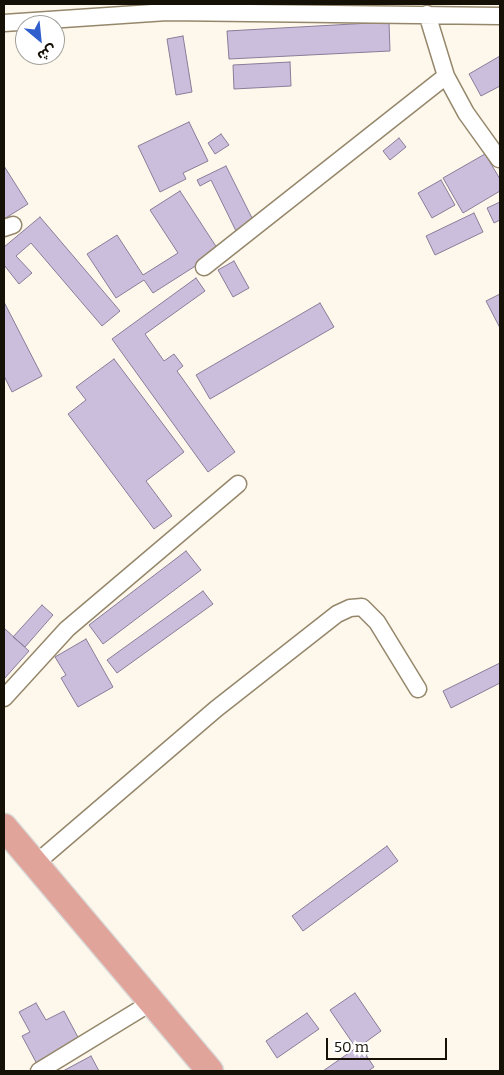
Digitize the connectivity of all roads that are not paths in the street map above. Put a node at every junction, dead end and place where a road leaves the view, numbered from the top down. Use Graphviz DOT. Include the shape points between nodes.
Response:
graph roads {
  1 [pos="427,14"];
  2 [pos="500,16"];
  3 [pos="4,23"];
  4 [pos="446,76"];
  5 [pos="499,159"];
  6 [pos="204,267"];
  7 [pos="238,484"];
  8 [pos="418,689"];
  9 [pos="4,698"];
  10 [pos="4,827"];
  11 [pos="36,864"];
  12 [pos="152,1002"];
  13 [pos="38,1071"];
  14 [pos="210,1071"];
  1 -- 2 [label="street"];
  1 -- 3 [label="street" via="167,12"];
  1 -- 4 [label="street"];
  4 -- 5 [label="street" via="466,113"];
  4 -- 6 [label="street"];
  7 -- 9 [label="street" via="67,629"];
  8 -- 11 [label="street" via="377,622 362,607 350,608 337,614 216,709"];
  10 -- 11 [label="main road"];
  11 -- 12 [label="main road"];
  12 -- 13 [label="street"];
  12 -- 14 [label="main road"];
}
